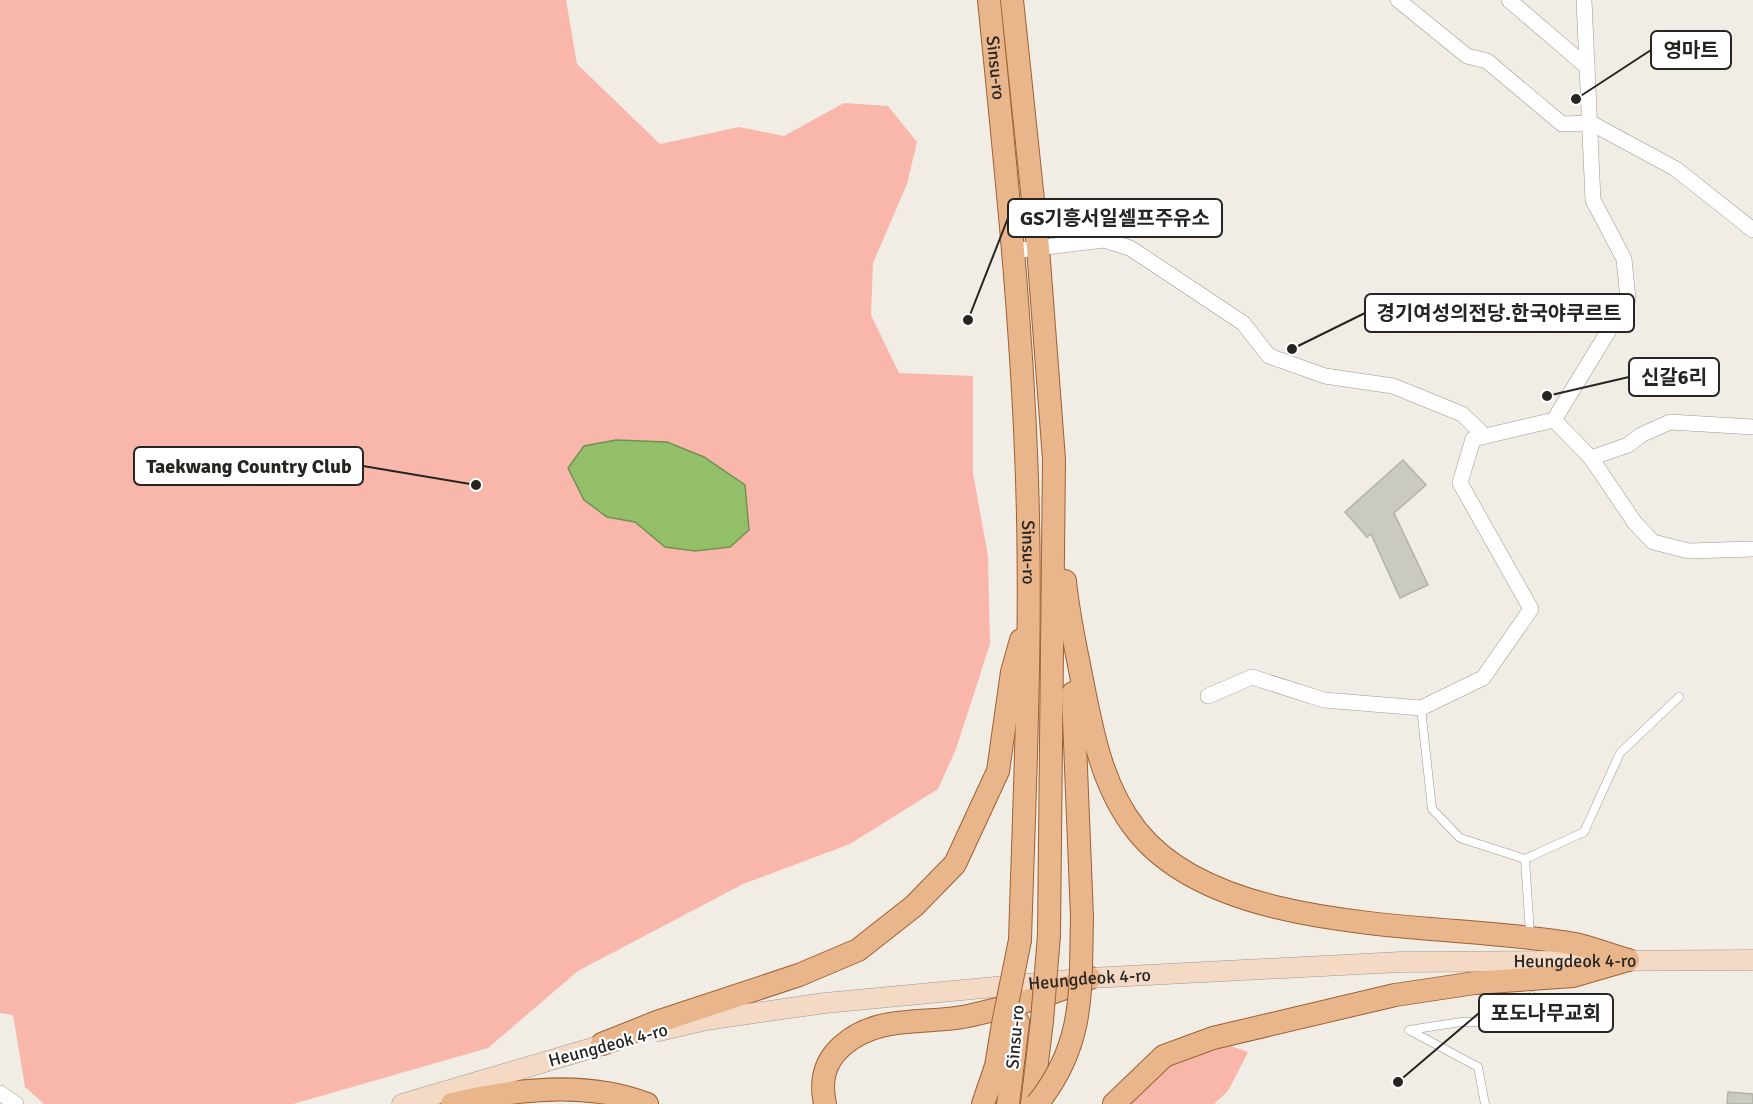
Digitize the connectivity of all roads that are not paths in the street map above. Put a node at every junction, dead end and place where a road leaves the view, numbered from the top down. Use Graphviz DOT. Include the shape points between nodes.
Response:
graph roads {
  1 [pos="1398,0"];
  2 [pos="1509,0"];
  3 [pos="1584,0"];
  4 [pos="1012,6"];
  5 [pos="990,8"];
  6 [pos="1587,67"];
  7 [pos="1591,123"];
  8 [pos="1753,230"];
  9 [pos="1038,248"];
  10 [pos="1013,251"];
  11 [pos="1554,420"];
  12 [pos="1753,427"];
  13 [pos="1485,436"];
  14 [pos="1054,459"];
  15 [pos="1592,459"];
  16 [pos="1753,549"];
  17 [pos="1067,606"];
  18 [pos="1030,610"];
  19 [pos="1208,696"];
  20 [pos="1679,697"];
  21 [pos="1421,708"];
  22 [pos="1525,859"];
  23 [pos="1530,933"];
  24 [pos="1628,960"];
  25 [pos="1753,960"];
  26 [pos="1090,978"];
  27 [pos="1532,996"];
  28 [pos="1010,1023"];
  29 [pos="602,1044"];
  30 [pos="0,1093"];
  31 [pos="16,1104"];
  32 [pos="402,1104"];
  33 [pos="452,1104"];
  34 [pos="647,1104"];
  35 [pos="825,1104"];
  36 [pos="983,1104"];
  37 [pos="1008,1104"];
  38 [pos="1032,1104"];
  39 [pos="1037,1104"];
  40 [pos="1114,1104"];
  41 [pos="1485,1104"];
  1 -- 7 [label="street" via="1467,57 1487,60 1562,124"];
  2 -- 6 [label="street"];
  3 -- 6 [label="street"];
  4 -- 9 [label="main road, Sinsu-ro"];
  5 -- 10 [label="main road, Sinsu-ro"];
  6 -- 7 [label="street"];
  7 -- 8 [label="street" via="1676,169"];
  7 -- 11 [label="street" via="1593,200 1624,259 1628,299"];
  9 -- 10 [label="street"];
  9 -- 13 [label="street" via="1104,240 1130,248 1243,324 1269,356 1325,376 1393,387 1462,414"];
  9 -- 14 [label="main road, Sinsu-ro"];
  10 -- 18 [label="main road, Sinsu-ro" via="1026,453"];
  11 -- 13 [label="street"];
  11 -- 15 [label="street"];
  12 -- 15 [label="street" via="1670,422 1628,446"];
  13 -- 21 [label="street" via="1473,439 1460,483 1530,609 1483,678"];
  14 -- 17 [label="main road"];
  14 -- 38 [label="main road, Sinsu-ro, bridge" via="1049,935"];
  15 -- 16 [label="street" via="1635,524 1653,542 1689,551"];
  17 -- 24 [label="main road" via="1097,752 1114,795 1148,844 1194,878 1239,899 1325,916 1576,945"];
  17 -- 39 [label="main road, bridge" via="1078,773 1080,1013 1065,1057"];
  18 -- 28 [label="main road, Sinsu-ro, bridge" via="1020,940"];
  18 -- 29 [label="main road" via="1012,672 998,771 956,864 914,906 858,950 799,975"];
  19 -- 21 [label="street" via="1252,676 1324,700"];
  20 -- 22 [label="lane" via="1620,753 1584,832"];
  21 -- 22 [label="lane" via="1432,809 1460,838"];
  22 -- 23 [label="lane"];
  24 -- 25 [label="street, Heungdeok 4-ro"];
  24 -- 26 [label="street, Heungdeok 4-ro" via="1400,962"];
  24 -- 40 [label="main road" via="1573,976 1475,983 1395,995 1213,1038 1164,1056"];
  26 -- 29 [label="street, Heungdeok 4-ro" via="813,1005 706,1020"];
  26 -- 35 [label="main road" via="1039,999 965,1016 884,1024 858,1033 827,1064 823,1076"];
  27 -- 41 [label="lane" via="1534,1022 1461,1022 1409,1030 1478,1067"];
  28 -- 36 [label="main road"];
  28 -- 37 [label="main road, Sinsu-ro"];
  29 -- 32 [label="street, Heungdeok 4-ro"];
  30 -- 31 [label="street"];
  33 -- 34 [label="main road" via="515,1092 555,1090 598,1092"];
}
